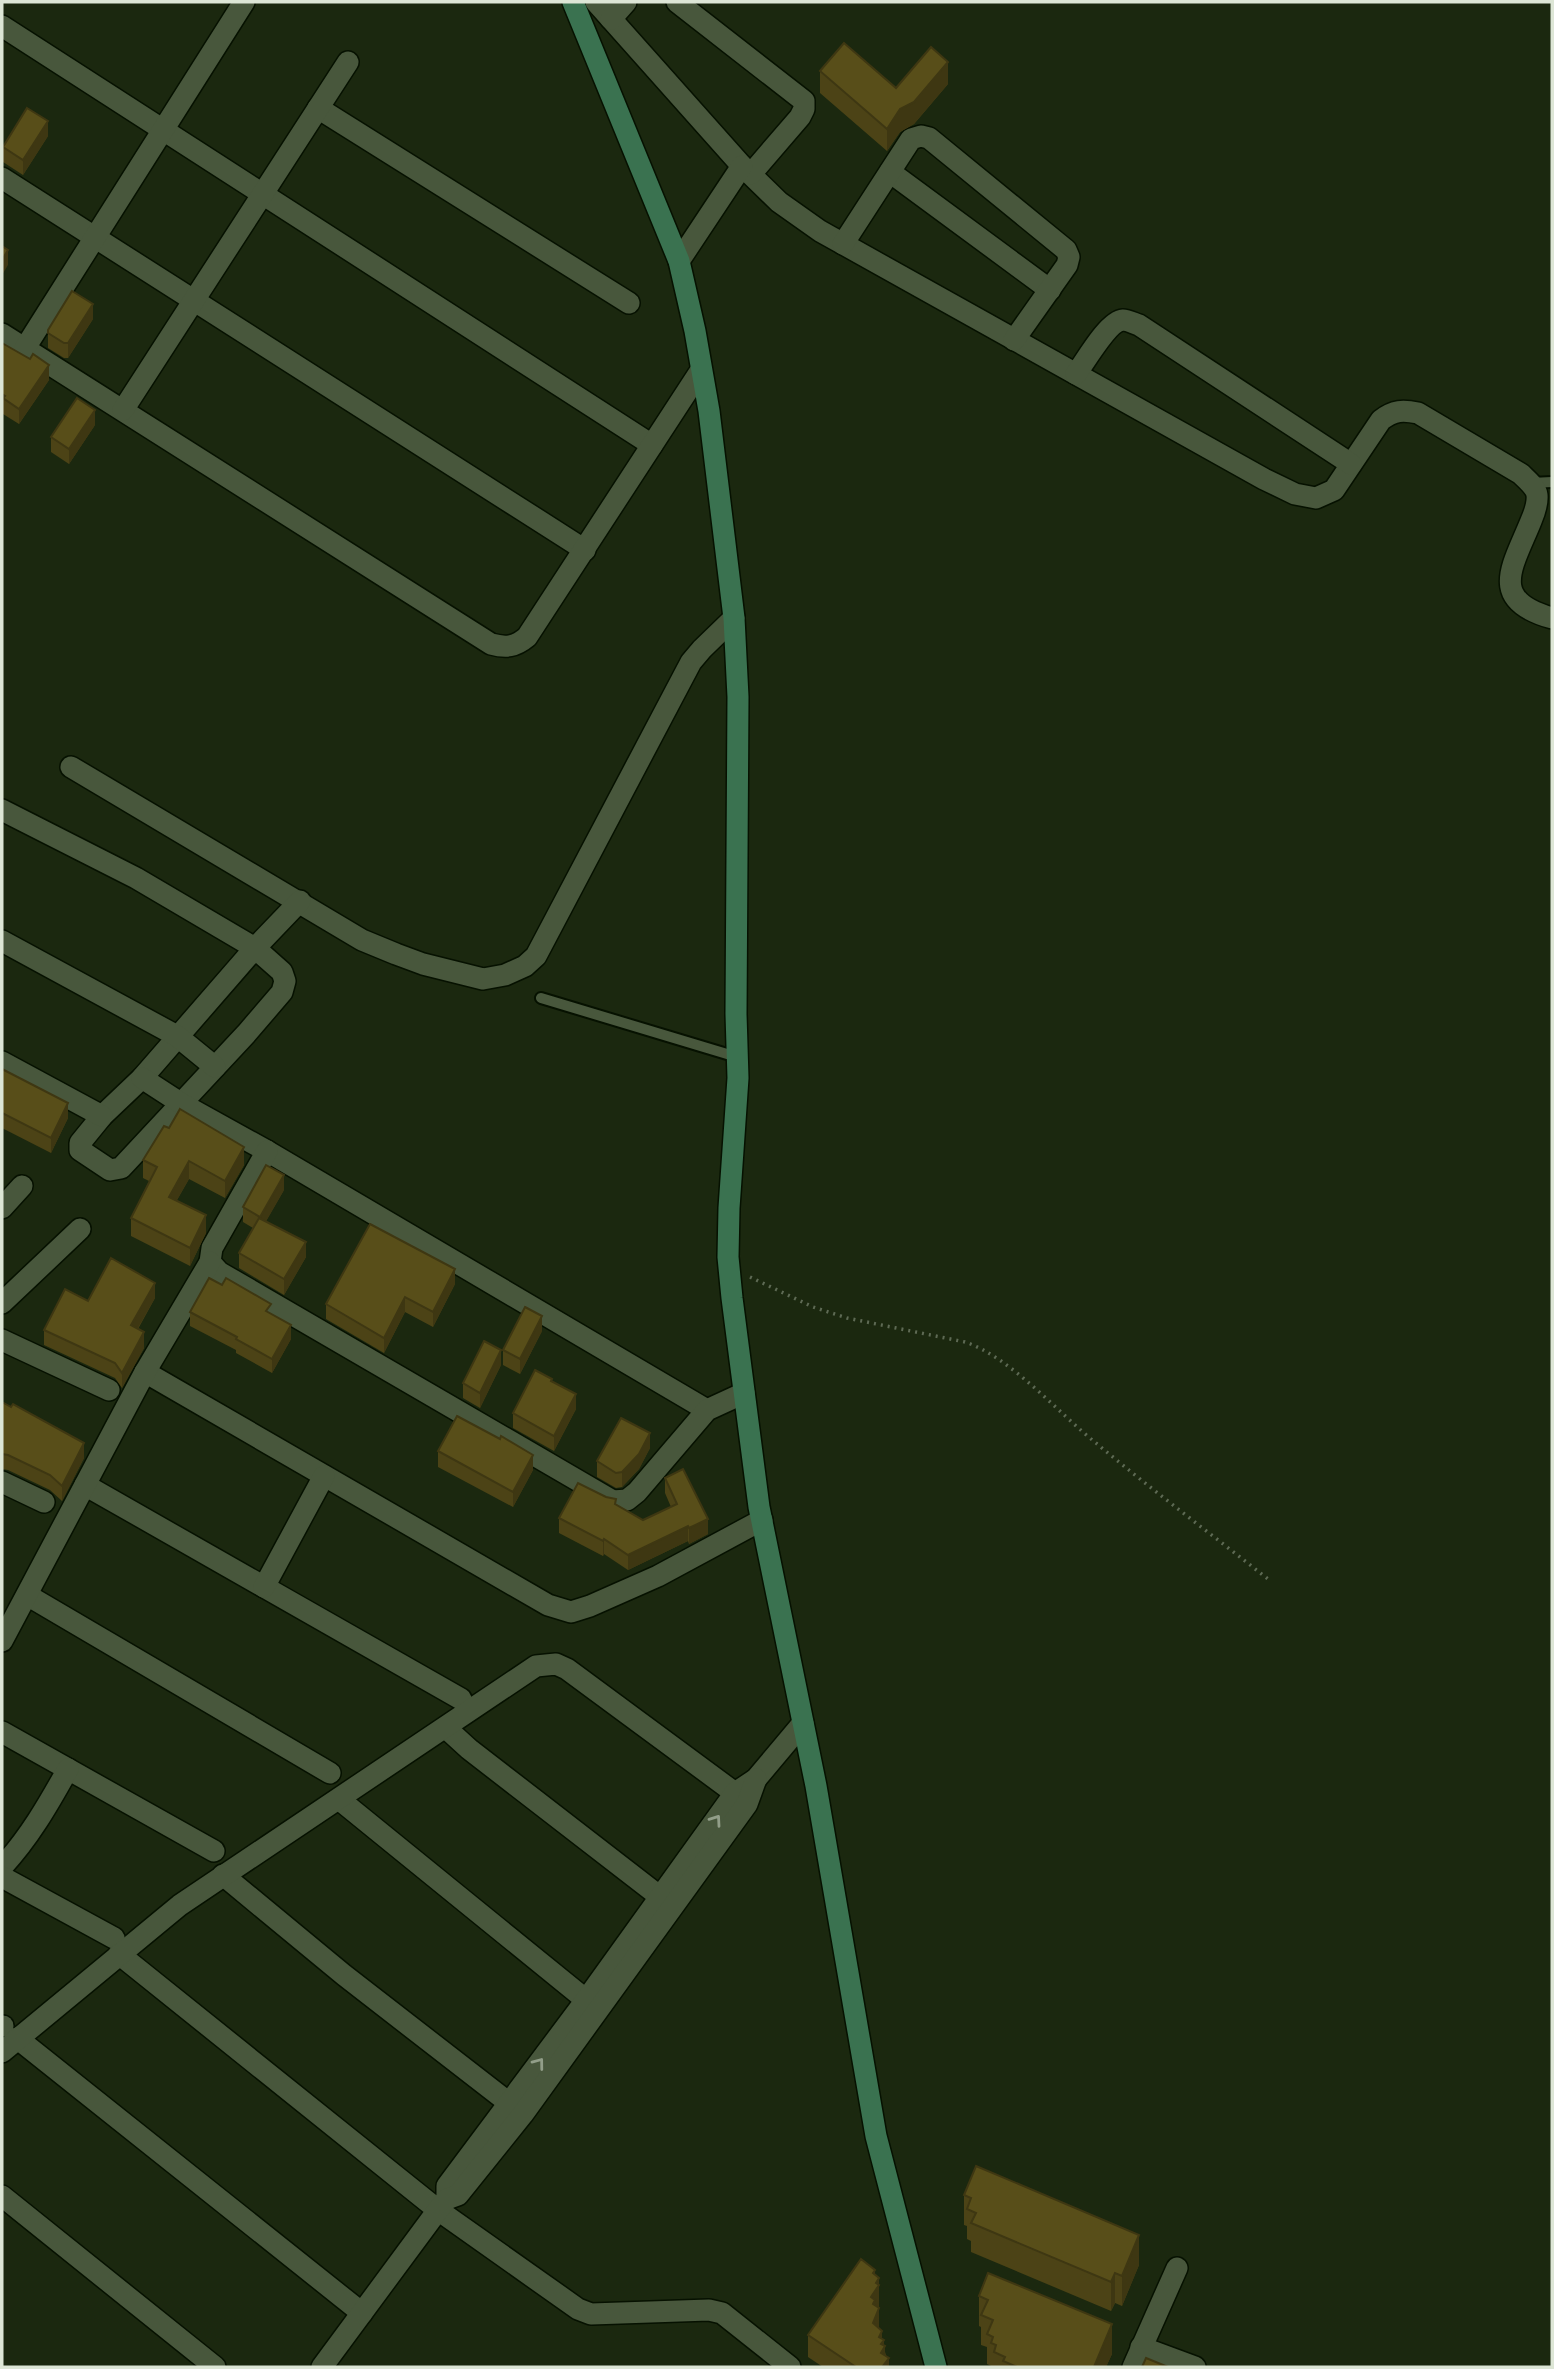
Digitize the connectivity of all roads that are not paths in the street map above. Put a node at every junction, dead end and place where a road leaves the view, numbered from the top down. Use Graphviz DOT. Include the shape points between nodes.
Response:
graph roads {
  1 [pos="244,2"];
  2 [pos="573,2"];
  3 [pos="596,2"];
  4 [pos="626,2"];
  5 [pos="677,2"];
  6 [pos="611,19"];
  7 [pos="2,26"];
  8 [pos="348,62"];
  9 [pos="318,108"];
  10 [pos="163,130"];
  11 [pos="746,170"];
  12 [pos="890,173"];
  13 [pos="2,178"];
  14 [pos="262,194"];
  15 [pos="95,237"];
  16 [pos="843,244"];
  17 [pos="679,261"];
  18 [pos="1050,290"];
  19 [pos="194,301"];
  20 [pos="629,303"];
  21 [pos="2,334"];
  22 [pos="1014,340"];
  23 [pos="25,348"];
  24 [pos="701,369"];
  25 [pos="1076,374"];
  26 [pos="123,411"];
  27 [pos="652,445"];
  28 [pos="1351,464"];
  29 [pos="1552,482"];
  30 [pos="1531,483"];
  31 [pos="584,550"];
  32 [pos="734,618"];
  33 [pos="1552,618"];
  34 [pos="71,767"];
  35 [pos="2,810"];
  36 [pos="300,901"];
  37 [pos="2,941"];
  38 [pos="255,948"];
  39 [pos="541,998"];
  40 [pos="177,1036"];
  41 [pos="737,1057"];
  42 [pos="2,1062"];
  43 [pos="215,1067"];
  44 [pos="142,1078"];
  45 [pos="182,1104"];
  46 [pos="102,1116"];
  47 [pos="267,1151"];
  48 [pos="80,1228"];
  49 [pos="210,1262"];
  50 [pos="2,1303"];
  51 [pos="2,1340"];
  52 [pos="145,1372"];
  53 [pos="109,1390"];
  54 [pos="744,1393"];
  55 [pos="707,1410"];
  56 [pos="324,1476"];
  57 [pos="2,1482"];
  58 [pos="85,1485"];
  59 [pos="44,1502"];
  60 [pos="762,1520"];
  61 [pos="264,1587"];
  62 [pos="27,1595"];
  63 [pos="2,1641"];
  64 [pos="461,1699"];
  65 [pos="803,1723"];
  66 [pos="446,1728"];
  67 [pos="2,1732"];
  68 [pos="68,1769"];
  69 [pos="330,1773"];
  70 [pos="756,1779"];
  71 [pos="735,1793"];
  72 [pos="340,1800"];
  73 [pos="214,1851"];
  74 [pos="2,1867"];
  75 [pos="223,1875"];
  76 [pos="2,1877"];
  77 [pos="667,1903"];
  78 [pos="116,1946"];
  79 [pos="592,2005"];
  80 [pos="6,2036"];
  81 [pos="516,2108"];
  82 [pos="2,2196"];
  83 [pos="443,2204"];
  84 [pos="1177,2268"];
  85 [pos="362,2313"];
  86 [pos="1141,2347"];
  87 [pos="215,2367"];
  88 [pos="322,2367"];
  89 [pos="790,2367"];
  90 [pos="936,2367"];
  91 [pos="1133,2367"];
  92 [pos="1195,2367"];
  1 -- 10 [label="street"];
  2 -- 17 [label="street"];
  3 -- 6 [label="street"];
  4 -- 6 [label="street"];
  5 -- 11 [label="street" via="804,101 800,117"];
  6 -- 11 [label="street"];
  7 -- 10 [label="street"];
  8 -- 9 [label="street"];
  9 -- 14 [label="street"];
  9 -- 20 [label="street"];
  10 -- 14 [label="street"];
  10 -- 15 [label="street"];
  11 -- 16 [label="street" via="779,202"];
  11 -- 17 [label="street"];
  12 -- 16 [label="street"];
  12 -- 18 [label="street"];
  12 -- 18 [label="street" via="911,139 920,136 937,143 1066,250 1068,265"];
  13 -- 15 [label="street"];
  14 -- 19 [label="street"];
  14 -- 27 [label="street"];
  15 -- 19 [label="street"];
  15 -- 23 [label="street"];
  16 -- 22 [label="street"];
  17 -- 24 [label="street"];
  18 -- 22 [label="street"];
  19 -- 26 [label="street"];
  19 -- 31 [label="street"];
  21 -- 23 [label="street"];
  22 -- 25 [label="street"];
  23 -- 26 [label="street"];
  24 -- 27 [label="street"];
  24 -- 32 [label="street"];
  25 -- 28 [label="street" via="1295,494 1316,498 1334,490"];
  25 -- 28 [label="street" via="1108,329 1125,320"];
  26 -- 31 [label="street" via="503,648 527,638"];
  27 -- 31 [label="street"];
  28 -- 30 [label="street" via="1381,420 1404,410 1418,413"];
  29 -- 30 [label="lane"];
  30 -- 33 [label="street" via="1537,494 1535,509 1509,586 1523,604"];
  32 -- 36 [label="street" via="691,662 536,956 525,966 483,979 423,964 362,940"];
  32 -- 41 [label="street" via="739,760"];
  34 -- 36 [label="street"];
  35 -- 38 [label="street" via="136,878"];
  36 -- 38 [label="street"];
  37 -- 40 [label="street"];
  38 -- 40 [label="street"];
  38 -- 43 [label="street" via="282,972 282,992"];
  39 -- 41 [label="lane"];
  40 -- 43 [label="street"];
  40 -- 44 [label="street"];
  41 -- 54 [label="street" via="729,1266"];
  42 -- 46 [label="street"];
  43 -- 45 [label="street"];
  44 -- 45 [label="street"];
  44 -- 46 [label="street"];
  45 -- 46 [label="street" via="116,1171 80,1150"];
  45 -- 47 [label="street"];
  47 -- 49 [label="street" via="212,1248"];
  47 -- 55 [label="street"];
  48 -- 50 [label="street"];
  49 -- 52 [label="street"];
  49 -- 55 [label="street" via="219,1272 613,1501 626,1500 637,1492"];
  51 -- 53 [label="street"];
  52 -- 56 [label="street"];
  52 -- 58 [label="street"];
  54 -- 55 [label="street"];
  54 -- 60 [label="street"];
  56 -- 60 [label="street" via="548,1605 571,1612 658,1576"];
  56 -- 61 [label="street"];
  57 -- 59 [label="street"];
  58 -- 61 [label="street"];
  58 -- 62 [label="street"];
  60 -- 65 [label="street"];
  61 -- 64 [label="street"];
  62 -- 63 [label="street"];
  62 -- 69 [label="street"];
  65 -- 70 [label="street"];
  65 -- 90 [label="street" via="876,2136"];
  66 -- 71 [label="street" via="536,1666 556,1664"];
  66 -- 72 [label="street"];
  66 -- 77 [label="street"];
  67 -- 68 [label="street"];
  68 -- 73 [label="street"];
  68 -- 74 [label="street" via="22,1846"];
  70 -- 71 [label="street"];
  70 -- 77 [label="street" via="747,1804"];
  77 -- 71 [label="street, one-way"];
  72 -- 75 [label="street"];
  72 -- 79 [label="street"];
  75 -- 78 [label="street"];
  75 -- 81 [label="street" via="344,1976"];
  76 -- 78 [label="street"];
  77 -- 79 [label="street"];
  78 -- 80 [label="street"];
  78 -- 83 [label="street"];
  79 -- 81 [label="street"];
  80 -- 85 [label="street"];
  81 -- 83 [label="street" via="447,2186"];
  82 -- 87 [label="street"];
  83 -- 85 [label="street"];
  83 -- 89 [label="street" via="578,2308 598,2314 709,2310 722,2314"];
  84 -- 86 [label="street"];
  85 -- 88 [label="street"];
  86 -- 91 [label="street"];
  86 -- 92 [label="street"];
}
